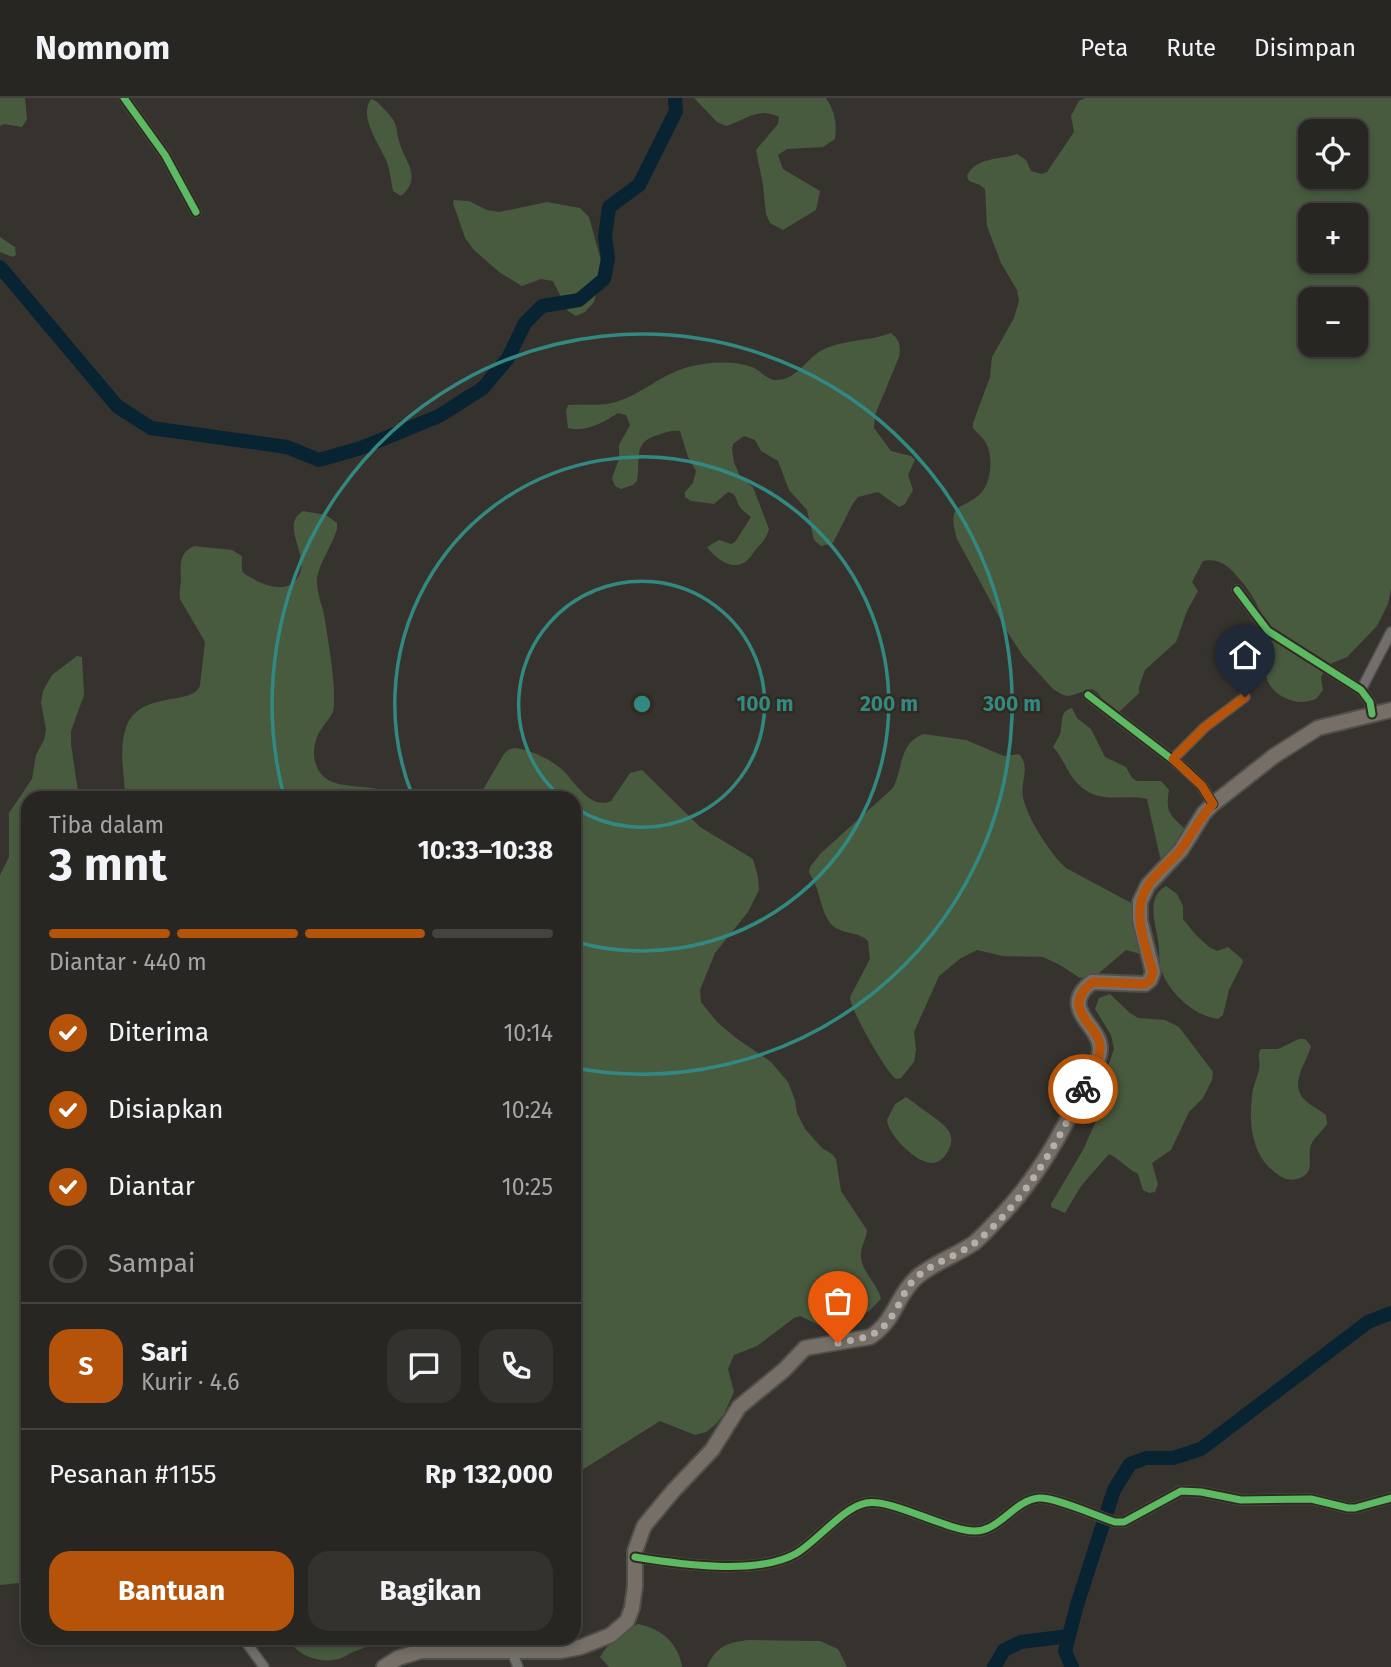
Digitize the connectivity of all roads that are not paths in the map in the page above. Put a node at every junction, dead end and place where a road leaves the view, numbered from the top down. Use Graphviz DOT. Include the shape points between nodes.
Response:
graph roads {
  1 [pos="124,98"];
  2 [pos="196,212"];
  3 [pos="1237,590"];
  4 [pos="1391,632"];
  5 [pos="1361,690"];
  6 [pos="1088,695"];
  7 [pos="1245,697"];
  8 [pos="1391,710"];
  9 [pos="1372,714"];
  10 [pos="1173,759"];
  11 [pos="1213,804"];
  12 [pos="1391,1498"];
  13 [pos="635,1557"];
  14 [pos="248,1645"];
  15 [pos="512,1652"];
  16 [pos="264,1667"];
  17 [pos="384,1667"];
  18 [pos="518,1667"];
  1 -- 2 [label="street" via="165,155"];
  3 -- 5 [label="street" via="1268,631"];
  4 -- 5 [label="street"];
  5 -- 9 [label="street"];
  6 -- 10 [label="street"];
  7 -- 10 [label="street"];
  8 -- 9 [label="main road"];
  9 -- 11 [label="main road" via="1308,734"];
  10 -- 11 [label="street" via="1202,786"];
  11 -- 13 [label="main road" via="1181,850 1148,885 1140,902 1153,972 1150,981 1093,982 1083,992 1081,1012 1100,1051 1049,1155 1030,1182 975,1242 916,1277 887,1324 877,1332 805,1348 739,1407 712,1450 644,1526"];
  12 -- 13 [label="street" via="1348,1508 1311,1499 1241,1500 1181,1491 1124,1522 1046,1499 1024,1502 988,1528 976,1531 867,1503 795,1554 778,1560 689,1566"];
  13 -- 15 [label="main road" via="632,1608 627,1621 611,1635 560,1651"];
  14 -- 16 [label="street"];
  15 -- 17 [label="main road" via="421,1651"];
  15 -- 18 [label="street"];
}
